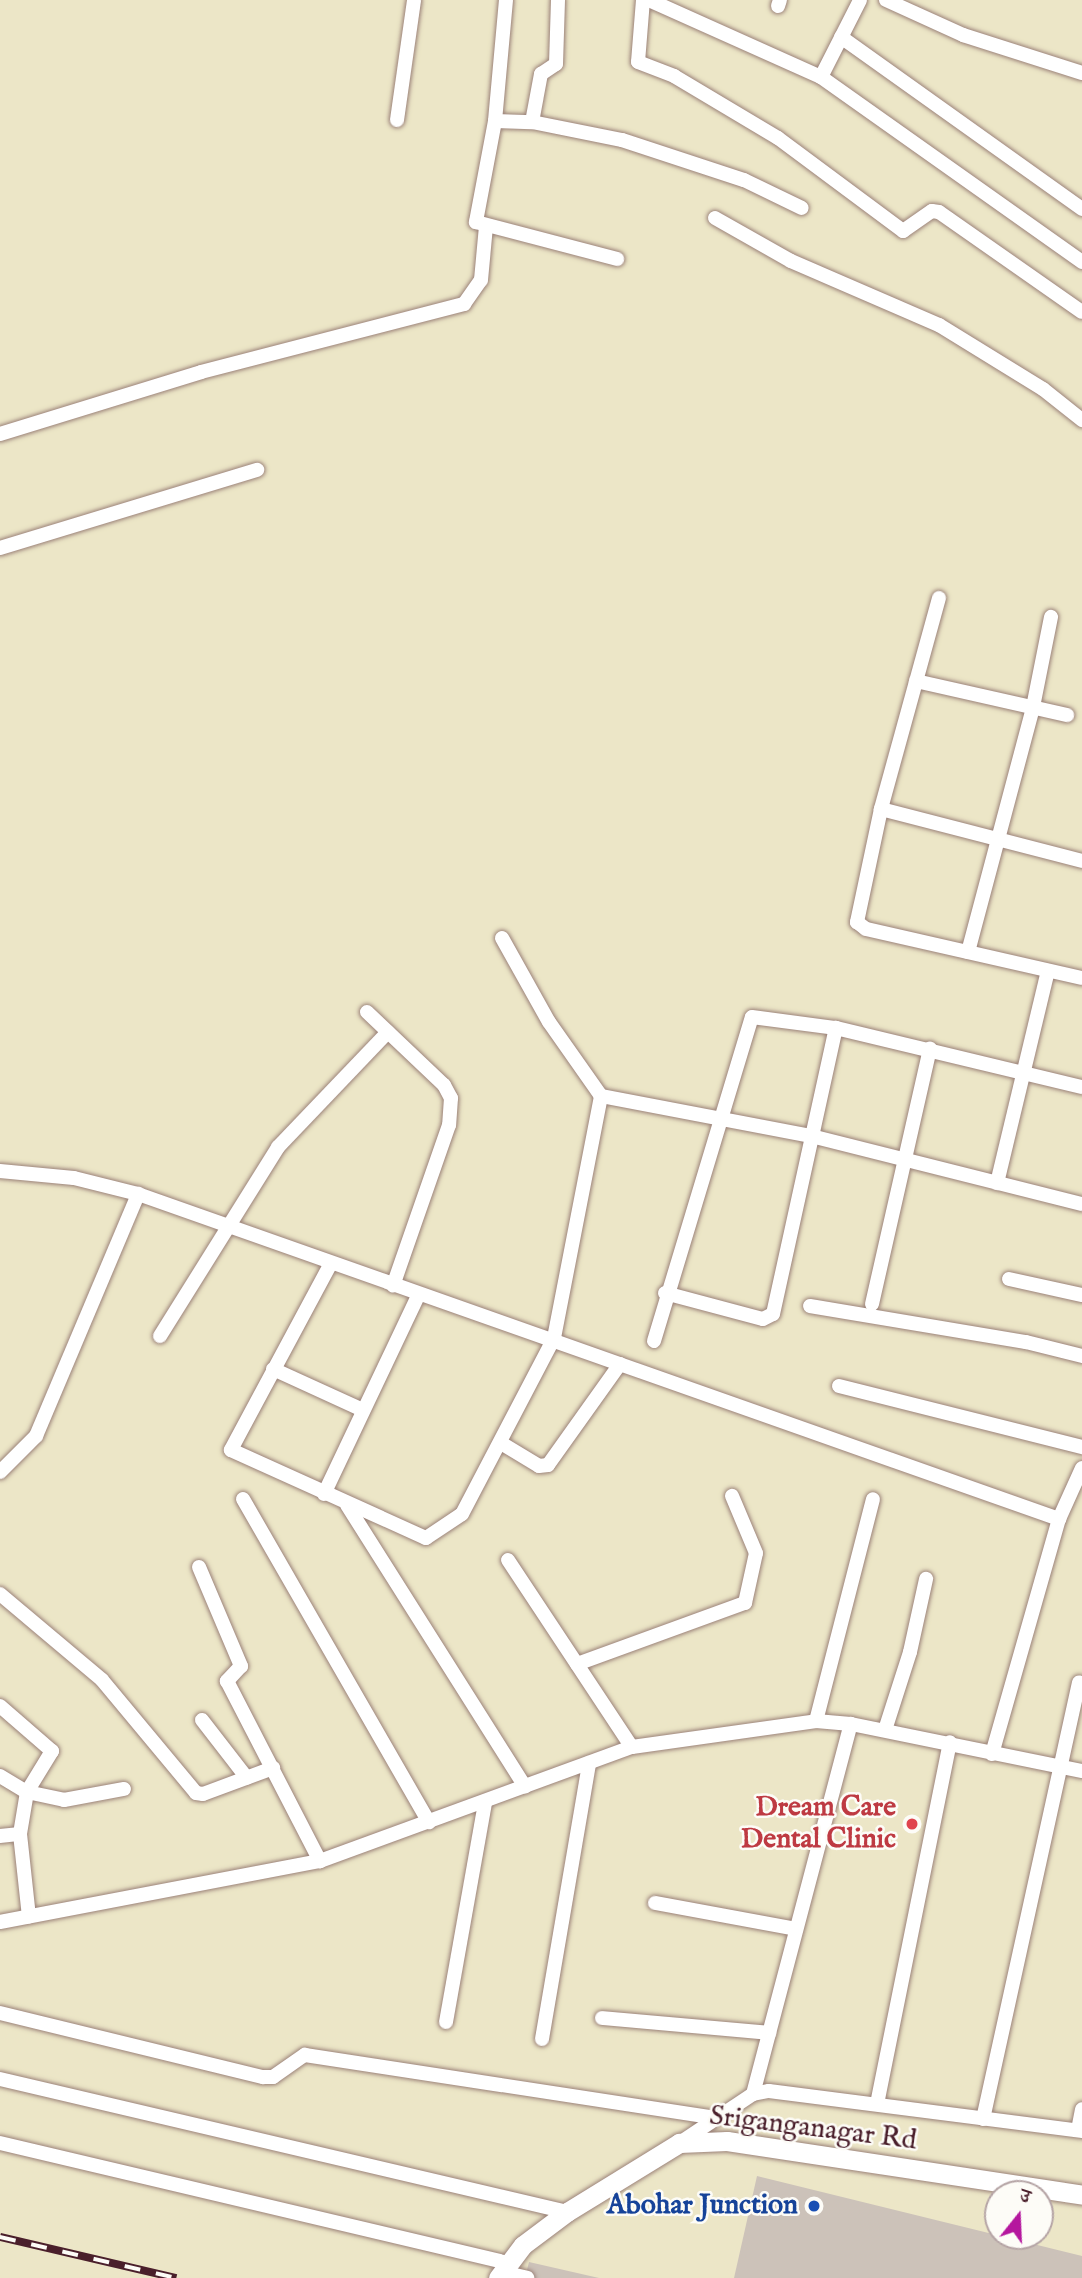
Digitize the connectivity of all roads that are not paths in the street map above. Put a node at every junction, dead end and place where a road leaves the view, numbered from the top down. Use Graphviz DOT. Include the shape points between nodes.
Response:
graph roads {
  1 [pos="414,0"];
  2 [pos="506,0"];
  3 [pos="558,0"];
  4 [pos="643,0"];
  5 [pos="649,0"];
  6 [pos="860,0"];
  7 [pos="886,0"];
  8 [pos="841,37"];
  9 [pos="1082,73"];
  10 [pos="821,77"];
  11 [pos="397,120"];
  12 [pos="495,121"];
  13 [pos="532,122"];
  14 [pos="802,208"];
  15 [pos="1082,209"];
  16 [pos="715,218"];
  17 [pos="486,226"];
  18 [pos="617,259"];
  19 [pos="1082,262"];
  20 [pos="1082,312"];
  21 [pos="1082,420"];
  22 [pos="0,433"];
  23 [pos="257,470"];
  24 [pos="0,548"];
  25 [pos="939,598"];
  26 [pos="1051,617"];
  27 [pos="916,681"];
  28 [pos="1033,707"];
  29 [pos="1067,715"];
  30 [pos="881,809"];
  31 [pos="998,840"];
  32 [pos="1082,862"];
  33 [pos="502,937"];
  34 [pos="968,952"];
  35 [pos="1048,971"];
  36 [pos="1082,978"];
  37 [pos="367,1012"];
  38 [pos="836,1028"];
  39 [pos="388,1032"];
  40 [pos="930,1049"];
  41 [pos="1025,1073"];
  42 [pos="1082,1087"];
  43 [pos="601,1096"];
  44 [pos="718,1119"];
  45 [pos="815,1137"];
  46 [pos="904,1159"];
  47 [pos="0,1171"];
  48 [pos="997,1183"];
  49 [pos="138,1195"];
  50 [pos="1082,1204"];
  51 [pos="230,1227"];
  52 [pos="330,1265"];
  53 [pos="1009,1279"];
  54 [pos="393,1286"];
  55 [pos="666,1293"];
  56 [pos="419,1294"];
  57 [pos="1082,1295"];
  58 [pos="872,1304"];
  59 [pos="810,1306"];
  60 [pos="160,1336"];
  61 [pos="554,1338"];
  62 [pos="654,1341"];
  63 [pos="1082,1356"];
  64 [pos="620,1364"];
  65 [pos="273,1369"];
  66 [pos="838,1386"];
  67 [pos="363,1410"];
  68 [pos="500,1443"];
  69 [pos="1082,1447"];
  70 [pos="1082,1468"];
  71 [pos="0,1472"];
  72 [pos="324,1494"];
  73 [pos="732,1496"];
  74 [pos="243,1499"];
  75 [pos="873,1499"];
  76 [pos="346,1504"];
  77 [pos="1059,1519"];
  78 [pos="508,1560"];
  79 [pos="200,1566"];
  80 [pos="926,1579"];
  81 [pos="0,1594"];
  82 [pos="577,1664"];
  83 [pos="1079,1682"];
  84 [pos="0,1706"];
  85 [pos="202,1720"];
  86 [pos="816,1721"];
  87 [pos="851,1724"];
  88 [pos="885,1730"];
  89 [pos="950,1742"];
  90 [pos="632,1746"];
  91 [pos="992,1754"];
  92 [pos="589,1763"];
  93 [pos="1058,1766"];
  94 [pos="273,1768"];
  95 [pos="1082,1771"];
  96 [pos="0,1776"];
  97 [pos="247,1778"];
  98 [pos="525,1787"];
  99 [pos="124,1789"];
  100 [pos="27,1791"];
  101 [pos="485,1802"];
  102 [pos="429,1822"];
  103 [pos="20,1834"];
  104 [pos="0,1836"];
  105 [pos="320,1861"];
  106 [pos="655,1903"];
  107 [pos="29,1917"];
  108 [pos="0,1922"];
  109 [pos="796,1929"];
  110 [pos="0,2013"];
  111 [pos="602,2018"];
  112 [pos="446,2022"];
  113 [pos="769,2033"];
  114 [pos="542,2039"];
  115 [pos="0,2079"];
  116 [pos="753,2094"];
  117 [pos="877,2105"];
  118 [pos="1082,2109"];
  119 [pos="717,2118"];
  120 [pos="983,2119"];
  121 [pos="1080,2131"];
  122 [pos="0,2143"];
  123 [pos="679,2143"];
  124 [pos="1082,2195"];
  125 [pos="567,2212"];
  126 [pos="503,2271"];
  127 [pos="527,2278"];
  1 -- 11 [label="street"];
  2 -- 12 [label="street"];
  3 -- 13 [label="street" via="556,64 541,74"];
  4 -- 20 [label="street" via="638,62 674,76 778,138 904,232 932,211 939,212"];
  5 -- 10 [label="street"];
  6 -- 8 [label="street"];
  7 -- 9 [label="street" via="963,34"];
  8 -- 10 [label="street"];
  8 -- 15 [label="street"];
  10 -- 19 [label="street"];
  12 -- 13 [label="street"];
  12 -- 17 [label="street" via="476,222"];
  13 -- 14 [label="street" via="649,148 744,180"];
  16 -- 21 [label="street" via="791,261 939,326 1043,389"];
  17 -- 18 [label="street"];
  17 -- 22 [label="street" via="481,280 464,304 201,372"];
  23 -- 24 [label="street"];
  25 -- 27 [label="street"];
  26 -- 28 [label="street"];
  27 -- 28 [label="street"];
  27 -- 30 [label="street"];
  28 -- 29 [label="street"];
  28 -- 31 [label="street"];
  30 -- 31 [label="street"];
  30 -- 34 [label="street" via="857,922 866,929"];
  31 -- 32 [label="street"];
  31 -- 34 [label="street"];
  33 -- 43 [label="street" via="549,1022"];
  34 -- 35 [label="street"];
  35 -- 36 [label="street"];
  35 -- 41 [label="street"];
  37 -- 39 [label="street"];
  38 -- 40 [label="street"];
  38 -- 44 [label="street" via="751,1017"];
  38 -- 45 [label="street"];
  39 -- 51 [label="street" via="290,1132"];
  39 -- 54 [label="street" via="444,1085 452,1110"];
  40 -- 41 [label="street"];
  40 -- 46 [label="street"];
  41 -- 42 [label="street"];
  41 -- 48 [label="street"];
  43 -- 44 [label="street"];
  43 -- 61 [label="street"];
  44 -- 45 [label="street"];
  44 -- 55 [label="street"];
  45 -- 46 [label="street"];
  45 -- 55 [label="street" via="773,1314 763,1319"];
  46 -- 48 [label="street"];
  46 -- 58 [label="street"];
  47 -- 49 [label="street" via="75,1178"];
  48 -- 50 [label="street"];
  49 -- 51 [label="street"];
  49 -- 71 [label="street" via="36,1436"];
  51 -- 52 [label="street"];
  51 -- 60 [label="street"];
  52 -- 54 [label="street"];
  52 -- 65 [label="street"];
  53 -- 57 [label="street"];
  54 -- 56 [label="street"];
  55 -- 62 [label="street"];
  56 -- 61 [label="street"];
  56 -- 67 [label="street"];
  59 -- 63 [label="street" via="1026,1342"];
  61 -- 64 [label="street"];
  61 -- 68 [label="street"];
  64 -- 68 [label="street" via="548,1465 539,1466"];
  64 -- 77 [label="street"];
  65 -- 67 [label="street"];
  65 -- 72 [label="street" via="231,1450"];
  66 -- 69 [label="street"];
  67 -- 72 [label="street"];
  68 -- 76 [label="street" via="462,1514 426,1538"];
  70 -- 77 [label="street"];
  72 -- 76 [label="street"];
  73 -- 82 [label="street" via="756,1553 745,1603"];
  74 -- 102 [label="street"];
  75 -- 86 [label="street"];
  76 -- 98 [label="street"];
  77 -- 91 [label="street"];
  78 -- 82 [label="street"];
  79 -- 94 [label="street" via="241,1667 227,1681"];
  80 -- 88 [label="street" via="912,1646"];
  81 -- 97 [label="street" via="102,1680 196,1793"];
  82 -- 90 [label="street"];
  83 -- 93 [label="street"];
  84 -- 100 [label="street" via="51,1751"];
  85 -- 97 [label="street"];
  86 -- 87 [label="street"];
  86 -- 90 [label="street"];
  87 -- 88 [label="street"];
  87 -- 109 [label="street"];
  88 -- 89 [label="street"];
  89 -- 91 [label="street"];
  89 -- 117 [label="street"];
  90 -- 92 [label="street"];
  91 -- 93 [label="street"];
  92 -- 98 [label="street"];
  92 -- 114 [label="street"];
  93 -- 95 [label="street"];
  93 -- 120 [label="street"];
  94 -- 97 [label="street"];
  94 -- 105 [label="street"];
  96 -- 100 [label="street"];
  98 -- 101 [label="street"];
  99 -- 100 [label="street" via="64,1800"];
  100 -- 103 [label="street"];
  101 -- 102 [label="street"];
  101 -- 112 [label="street"];
  102 -- 105 [label="street"];
  103 -- 104 [label="street"];
  103 -- 107 [label="street"];
  105 -- 107 [label="street"];
  106 -- 109 [label="street"];
  107 -- 108 [label="street"];
  109 -- 113 [label="street"];
  110 -- 119 [label="street" via="263,2077 273,2077 305,2055"];
  111 -- 113 [label="street"];
  113 -- 116 [label="street"];
  115 -- 125 [label="street"];
  116 -- 117 [label="street" via="769,2091"];
  116 -- 119 [label="street"];
  117 -- 120 [label="street"];
  118 -- 121 [label="street"];
  119 -- 123 [label="street"];
  120 -- 121 [label="street"];
  122 -- 126 [label="street"];
  123 -- 124 [label="main road, Sriganganagar Rd" via="727,2141"];
  123 -- 125 [label="main road, Sriganganagar Rd"];
  125 -- 126 [label="main road, Sriganganagar Rd" via="523,2245"];
  126 -- 127 [label="street"];
}
